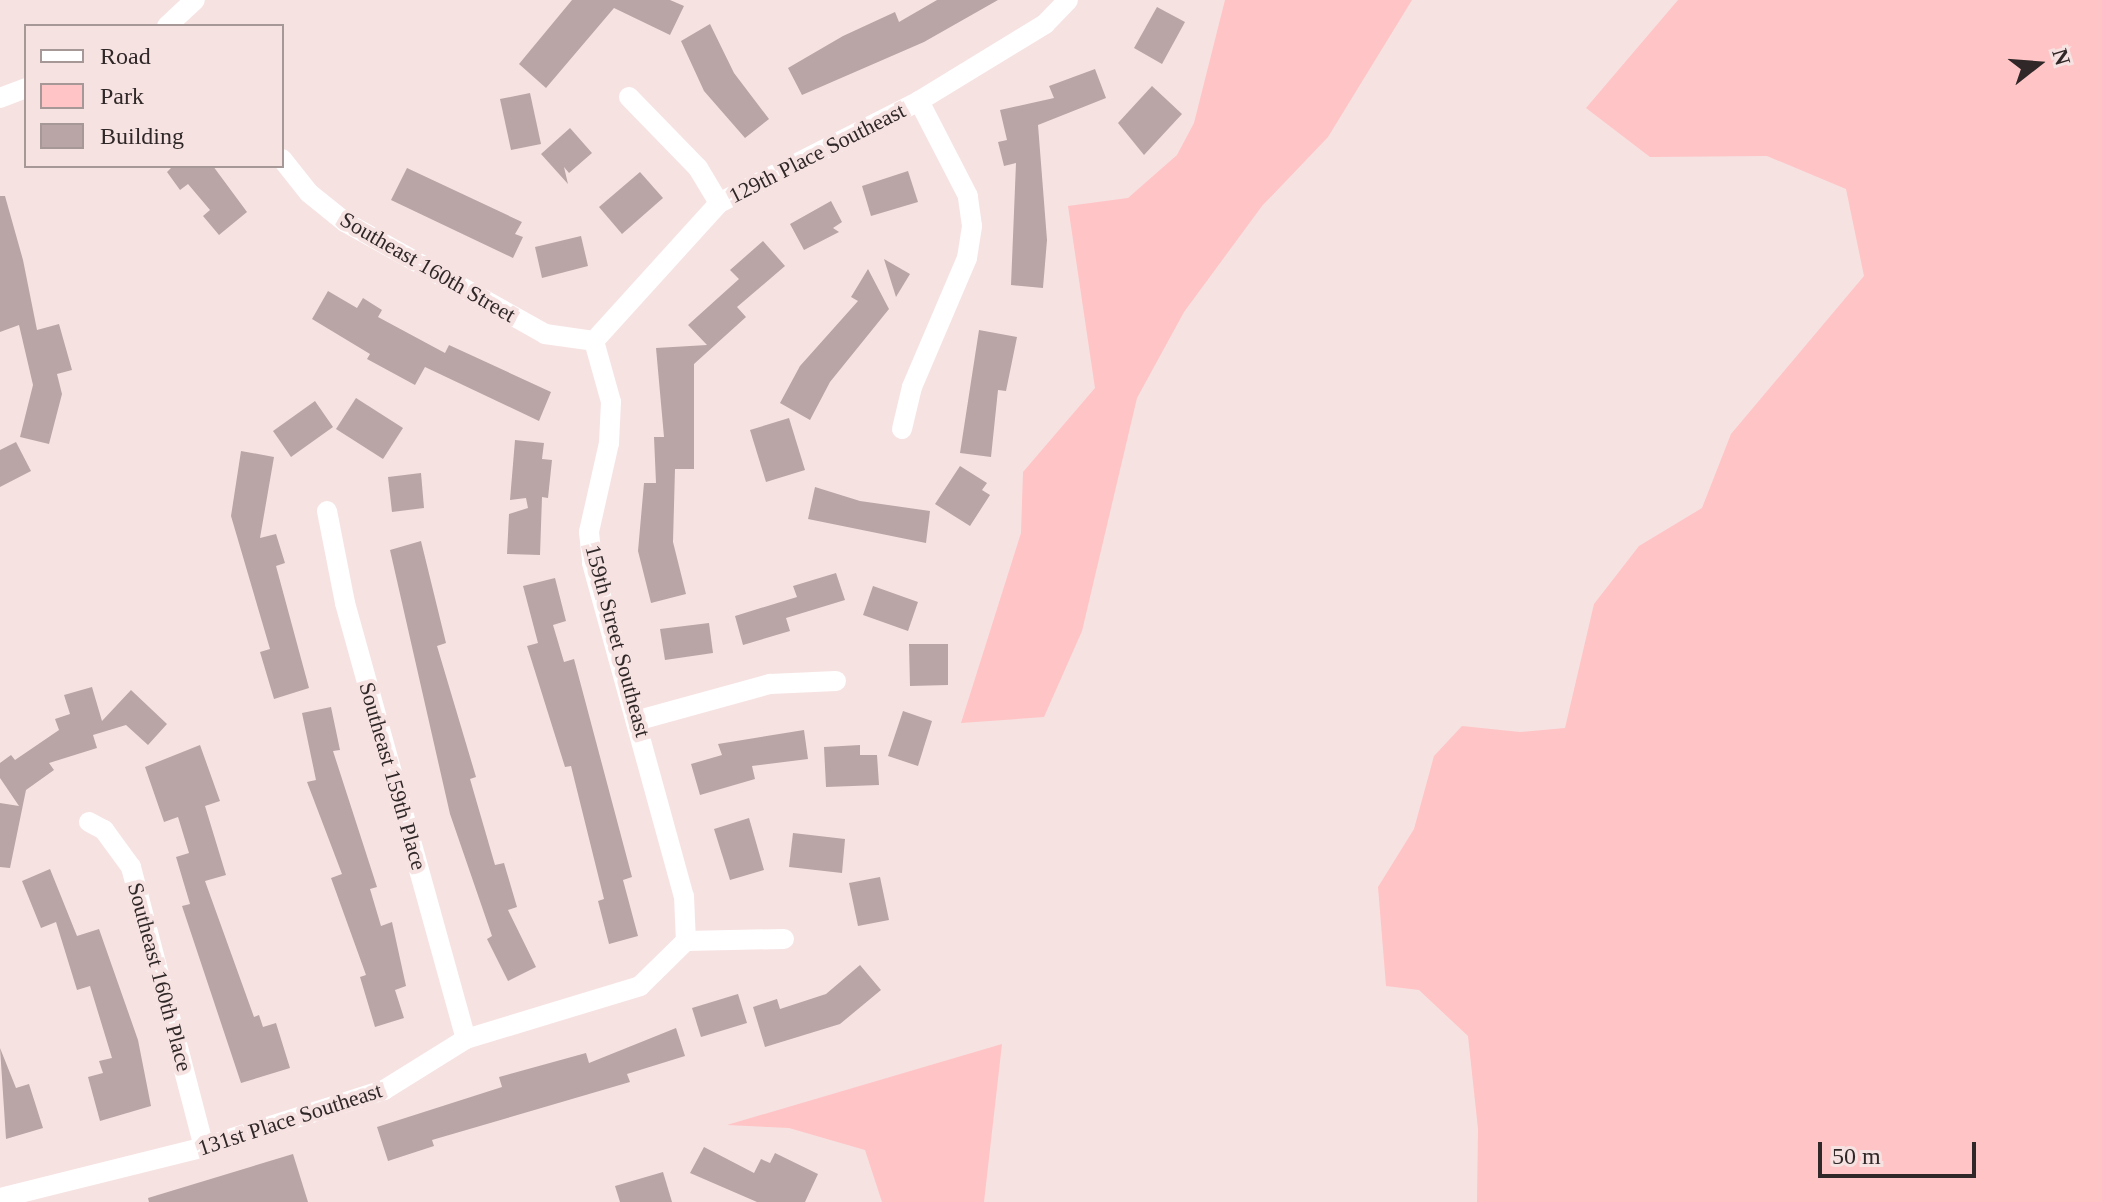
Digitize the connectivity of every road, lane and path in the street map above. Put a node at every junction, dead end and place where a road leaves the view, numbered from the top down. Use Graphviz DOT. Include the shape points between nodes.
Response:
graph roads {
  1 [pos="195,0"];
  2 [pos="1068,0"];
  3 [pos="173,24"];
  4 [pos="24,89"];
  5 [pos="629,97"];
  6 [pos="0,98"];
  7 [pos="919,101"];
  8 [pos="284,161"];
  9 [pos="719,203"];
  10 [pos="594,341"];
  11 [pos="902,429"];
  12 [pos="327,511"];
  13 [pos="836,681"];
  14 [pos="639,720"];
  15 [pos="89,822"];
  16 [pos="784,939"];
  17 [pos="686,941"];
  18 [pos="466,1039"];
  19 [pos="204,1147"];
  20 [pos="0,1198"];
  1 -- 3 [label="street"];
  2 -- 7 [label="street, 129th Place Southeast" via="1034,32"];
  4 -- 6 [label="street"];
  5 -- 9 [label="street" via="698,168"];
  7 -- 9 [label="street, 129th Place Southeast"];
  7 -- 11 [label="street" via="968,196 972,226 967,258 912,387"];
  8 -- 10 [label="street, Southeast 160th Street" via="345,222 545,334"];
  9 -- 10 [label="street, 129th Place Southeast"];
  10 -- 14 [label="street, 159th Street Southeast" via="611,402 609,443 589,532 592,563"];
  12 -- 18 [label="street, Southeast 159th Place" via="345,603"];
  13 -- 14 [label="street" via="770,684"];
  14 -- 17 [label="street, 159th Street Southeast" via="684,896"];
  15 -- 19 [label="street, Southeast 160th Place" via="104,830 131,867"];
  16 -- 17 [label="street"];
  17 -- 18 [label="street, 131st Place Southeast" via="640,986"];
  18 -- 19 [label="street, 131st Place Southeast" via="384,1090"];
  19 -- 20 [label="street, 131st Place Southeast"];
}
